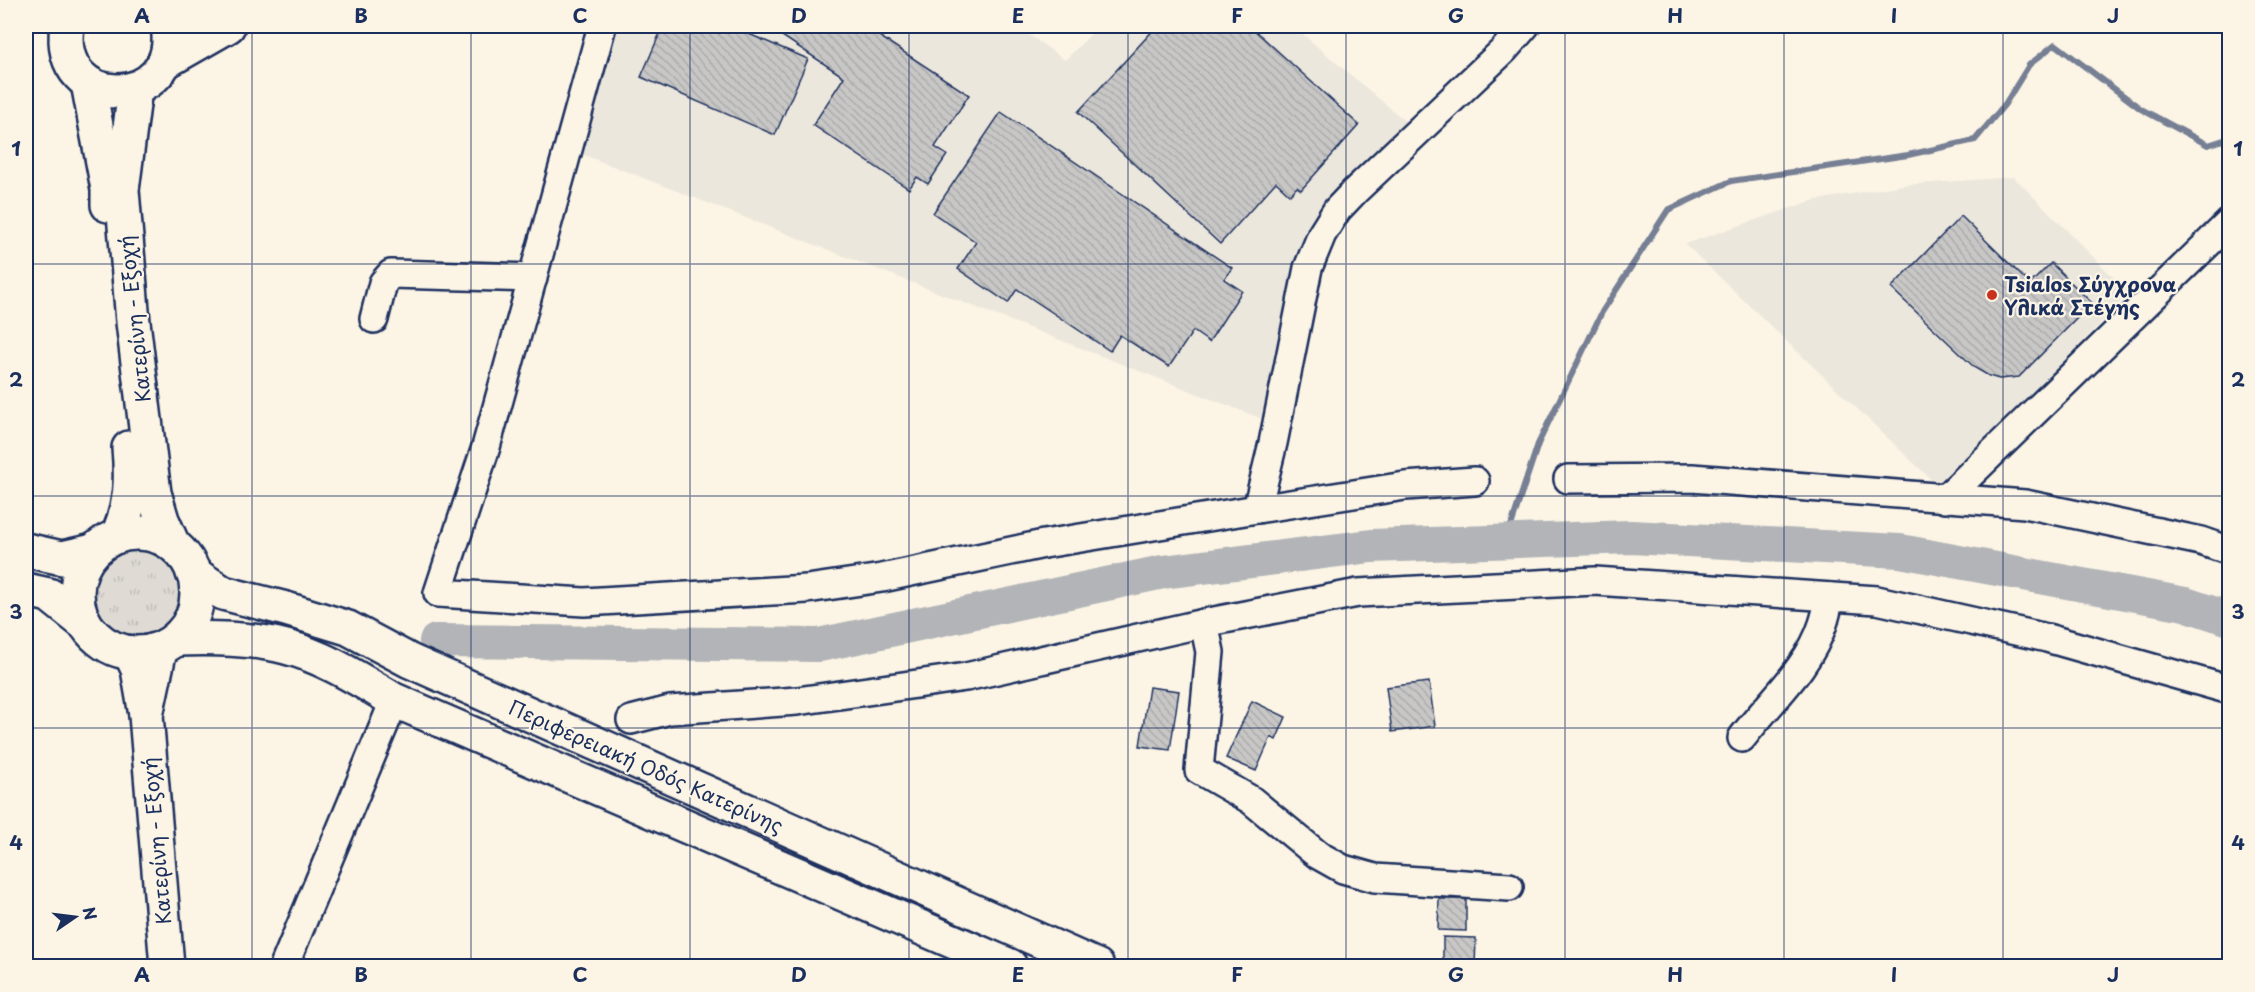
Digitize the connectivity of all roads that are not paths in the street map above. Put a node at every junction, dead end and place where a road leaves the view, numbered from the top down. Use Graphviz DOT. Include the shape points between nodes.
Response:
graph roads {
  1 [pos="67,26"];
  2 [pos="168,26"];
  3 [pos="228,26"];
  4 [pos="602,26"];
  5 [pos="1525,26"];
  6 [pos="165,62"];
  7 [pos="88,83"];
  8 [pos="135,89"];
  9 [pos="2229,222"];
  10 [pos="533,278"];
  11 [pos="374,319"];
  12 [pos="1568,478"];
  13 [pos="1475,480"];
  14 [pos="1945,499"];
  15 [pos="1257,509"];
  16 [pos="106,543"];
  17 [pos="173,545"];
  18 [pos="26,550"];
  19 [pos="2229,551"];
  20 [pos="193,573"];
  21 [pos="26,590"];
  22 [pos="1830,597"];
  23 [pos="84,623"];
  24 [pos="1204,623"];
  25 [pos="156,647"];
  26 [pos="2229,690"];
  27 [pos="390,711"];
  28 [pos="630,720"];
  29 [pos="1742,738"];
  30 [pos="1509,887"];
  31 [pos="167,966"];
  32 [pos="284,966"];
  33 [pos="1010,966"];
  34 [pos="1097,966"];
  1 -- 7 [label="main road, Κατερίνη - Εξοχή" via="69,60"];
  2 -- 6 [label="main road" via="170,40"];
  3 -- 6 [label="main road"];
  4 -- 10 [label="street"];
  5 -- 15 [label="street" via="1355,191 1322,234 1308,267"];
  6 -- 8 [label="main road" via="152,80"];
  7 -- 8 [label="main road" via="105,90"];
  7 -- 16 [label="main road, Κατερίνη - Εξοχή" via="108,189 114,304 131,470 127,515"];
  8 -- 17 [label="main road, Κατερίνη - Εξοχή" via="122,190 133,322 154,493"];
  9 -- 14 [label="street"];
  10 -- 11 [label="street" via="392,274 383,283"];
  10 -- 15 [label="street" via="486,447 438,593 584,602 807,589"];
  12 -- 14 [label="street" via="1692,478"];
  13 -- 15 [label="street" via="1405,486"];
  14 -- 19 [label="street" via="2025,504"];
  16 -- 17 [label="main road" via="137,532"];
  16 -- 18 [label="main road" via="62,558"];
  16 -- 23 [label="main road" via="82,567 77,604"];
  17 -- 20 [label="main road" via="187,559"];
  20 -- 25 [label="main road" via="196,606 189,624"];
  20 -- 34 [label="main road, Περιφερειακή Οδός Κατερίνης" via="222,593 348,628 410,661"];
  21 -- 23 [label="main road" via="49,595"];
  22 -- 24 [label="street" via="1594,581 1358,593"];
  22 -- 26 [label="street" via="1877,600 2048,638"];
  22 -- 29 [label="street" via="1814,644"];
  23 -- 25 [label="main road" via="104,644"];
  24 -- 28 [label="street" via="966,677 797,701 670,710"];
  24 -- 30 [label="street" via="1210,652 1199,770 1251,800 1318,855 1343,869 1375,878"];
  25 -- 31 [label="main road, Κατερίνη - Εξοχή" via="138,669 146,715"];
  25 -- 33 [label="main road, Περιφερειακή Οδός Κατερίνης" via="214,638 264,642 315,657 394,699"];
  27 -- 32 [label="street"];
}
